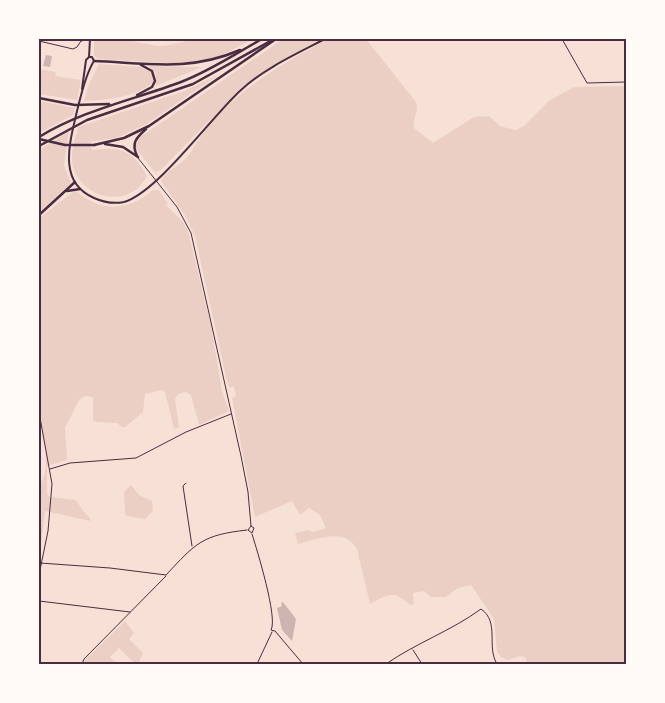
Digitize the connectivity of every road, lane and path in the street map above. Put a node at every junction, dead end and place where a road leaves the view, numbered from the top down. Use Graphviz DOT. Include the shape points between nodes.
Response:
graph roads {
  1 [pos="90,39"];
  2 [pos="262,39"];
  3 [pos="275,39"];
  4 [pos="325,39"];
  5 [pos="562,39"];
  6 [pos="39,41"];
  7 [pos="250,46"];
  8 [pos="89,57"];
  9 [pos="87,62"];
  10 [pos="93,63"];
  11 [pos="140,64"];
  12 [pos="626,82"];
  13 [pos="82,91"];
  14 [pos="39,98"];
  15 [pos="129,98"];
  16 [pos="112,104"];
  17 [pos="149,126"];
  18 [pos="39,138"];
  19 [pos="94,145"];
  20 [pos="39,146"];
  21 [pos="138,157"];
  22 [pos="155,180"];
  23 [pos="75,182"];
  24 [pos="80,189"];
  25 [pos="64,192"];
  26 [pos="39,215"];
  27 [pos="39,412"];
  28 [pos="231,414"];
  29 [pos="50,469"];
  30 [pos="186,483"];
  31 [pos="250,526"];
  32 [pos="248,530"];
  33 [pos="252,533"];
  34 [pos="193,547"];
  35 [pos="40,563"];
  36 [pos="39,575"];
  37 [pos="166,576"];
  38 [pos="39,601"];
  39 [pos="130,612"];
  40 [pos="273,631"];
  41 [pos="413,648"];
  42 [pos="82,664"];
  43 [pos="257,664"];
  44 [pos="303,664"];
  45 [pos="386,664"];
  46 [pos="422,664"];
  47 [pos="497,664"];
  1 -- 6 [label="street" via="81,41 73,49"];
  1 -- 8 [label="street"];
  2 -- 7 [label="highway"];
  3 -- 17 [label="highway"];
  3 -- 20 [label="highway" via="193,84 87,120"];
  4 -- 22 [label="street" via="274,66 241,90"];
  5 -- 12 [label="street" via="587,83"];
  7 -- 11 [label="highway" via="204,63"];
  7 -- 15 [label="highway" via="183,81"];
  8 -- 9 [label="street"];
  8 -- 10 [label="street" via="93,58"];
  9 -- 10 [label="street"];
  9 -- 13 [label="street"];
  10 -- 11 [label="highway"];
  10 -- 13 [label="street"];
  11 -- 15 [label="highway" via="152,70 155,81 148,90"];
  13 -- 23 [label="street" via="70,143 69,164"];
  14 -- 16 [label="highway" via="75,105"];
  15 -- 16 [label="highway"];
  16 -- 18 [label="highway" via="65,122"];
  17 -- 19 [label="highway" via="124,138"];
  17 -- 21 [label="highway" via="135,141"];
  18 -- 19 [label="highway" via="65,145"];
  19 -- 21 [label="highway" via="119,146"];
  21 -- 22 [label="street"];
  22 -- 24 [label="street" via="136,196 119,203 99,200"];
  22 -- 28 [label="street" via="181,213 191,233"];
  23 -- 24 [label="street"];
  23 -- 25 [label="highway"];
  24 -- 25 [label="highway"];
  25 -- 26 [label="highway"];
  27 -- 29 [label="street"];
  28 -- 29 [label="street" via="186,432 136,458 70,463"];
  28 -- 31 [label="street" via="248,492"];
  29 -- 35 [label="street" via="48,531"];
  30 -- 34 [label="street" via="183,486"];
  31 -- 32 [label="street"];
  31 -- 33 [label="street" via="254,528"];
  32 -- 33 [label="street"];
  32 -- 34 [label="street" via="212,536"];
  33 -- 40 [label="street" via="276,629"];
  34 -- 37 [label="street"];
  35 -- 36 [label="street"];
  35 -- 37 [label="street"];
  37 -- 39 [label="street"];
  38 -- 39 [label="street"];
  39 -- 42 [label="street" via="84,658"];
  40 -- 43 [label="street"];
  40 -- 44 [label="street"];
  41 -- 45 [label="street"];
  41 -- 46 [label="street"];
  41 -- 47 [label="street" via="467,620 481,609 492,628 493,656"];
}
